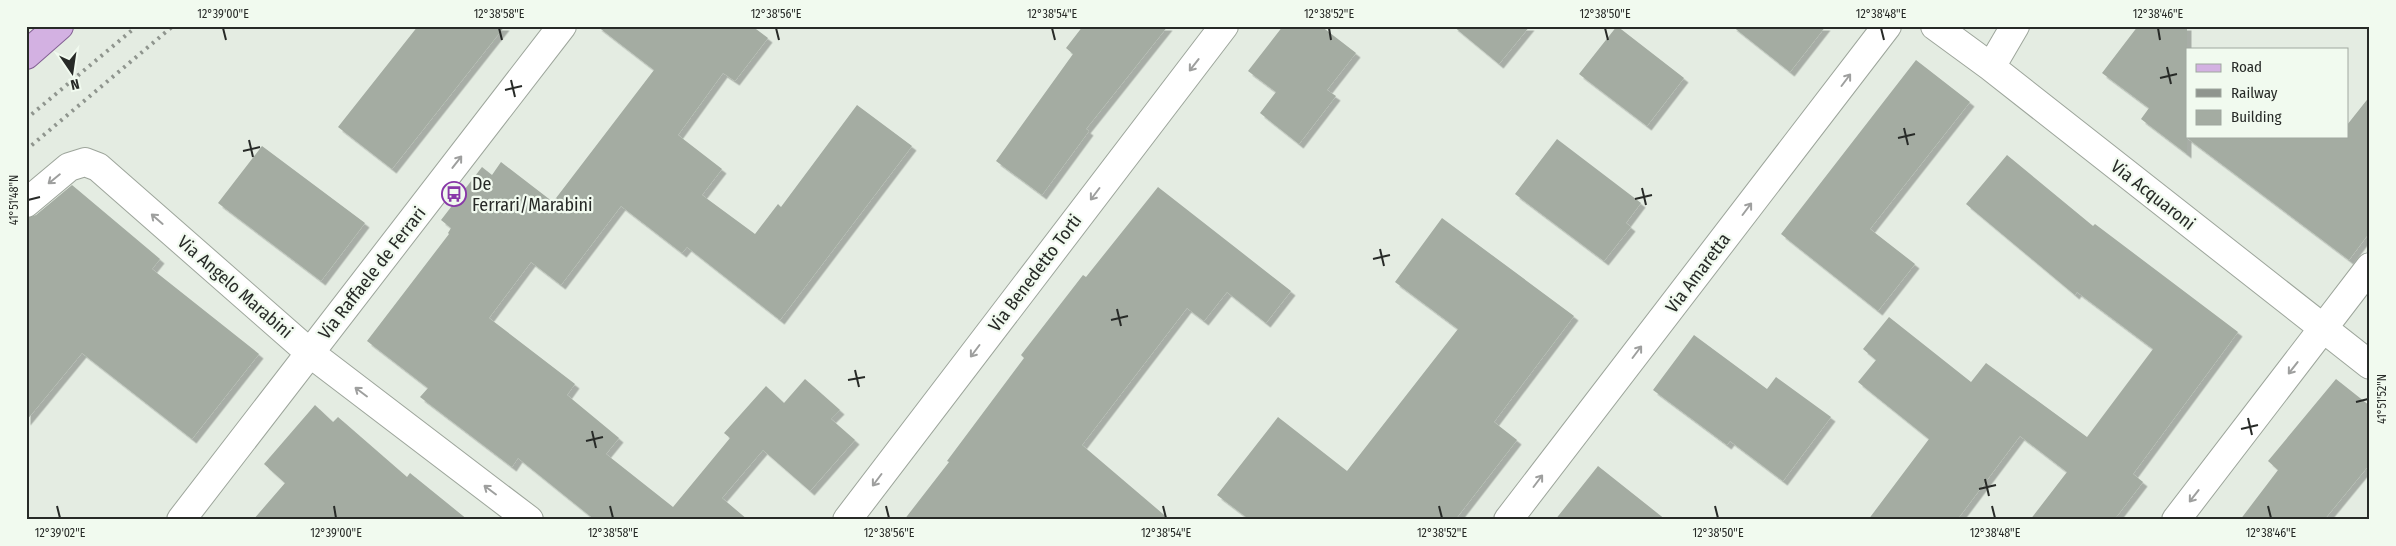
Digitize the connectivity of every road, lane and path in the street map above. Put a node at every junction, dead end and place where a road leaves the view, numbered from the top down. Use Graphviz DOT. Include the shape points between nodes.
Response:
graph roads {
  1 [pos="59,26"];
  2 [pos="562,26"];
  3 [pos="1224,26"];
  4 [pos="1887,26"];
  5 [pos="1935,26"];
  6 [pos="2015,26"];
  7 [pos="26,55"];
  8 [pos="1991,67"];
  9 [pos="26,203"];
  10 [pos="2370,267"];
  11 [pos="2323,329"];
  12 [pos="310,352"];
  13 [pos="2370,365"];
  14 [pos="181,520"];
  15 [pos="529,520"];
  16 [pos="847,520"];
  17 [pos="1508,520"];
  18 [pos="2176,520"];
  1 -- 7 [label="main road"];
  12 -- 2 [label="street, Via Raffaele de Ferrari, one-way"];
  3 -- 16 [label="street, Via Benedetto Torti, one-way"];
  17 -- 4 [label="street, Via Amaretta, one-way"];
  5 -- 8 [label="street, Via Acquaroni"];
  6 -- 8 [label="street"];
  8 -- 11 [label="street, Via Acquaroni"];
  12 -- 9 [label="street, Via Angelo Marabini, one-way" via="98,167 85,162 69,167"];
  10 -- 11 [label="street"];
  11 -- 13 [label="street, Via Acquaroni"];
  11 -- 18 [label="street, one-way"];
  12 -- 14 [label="street, Via Raffaele de Ferrari"];
  15 -- 12 [label="street, Via Angelo Marabini, one-way"];
}
